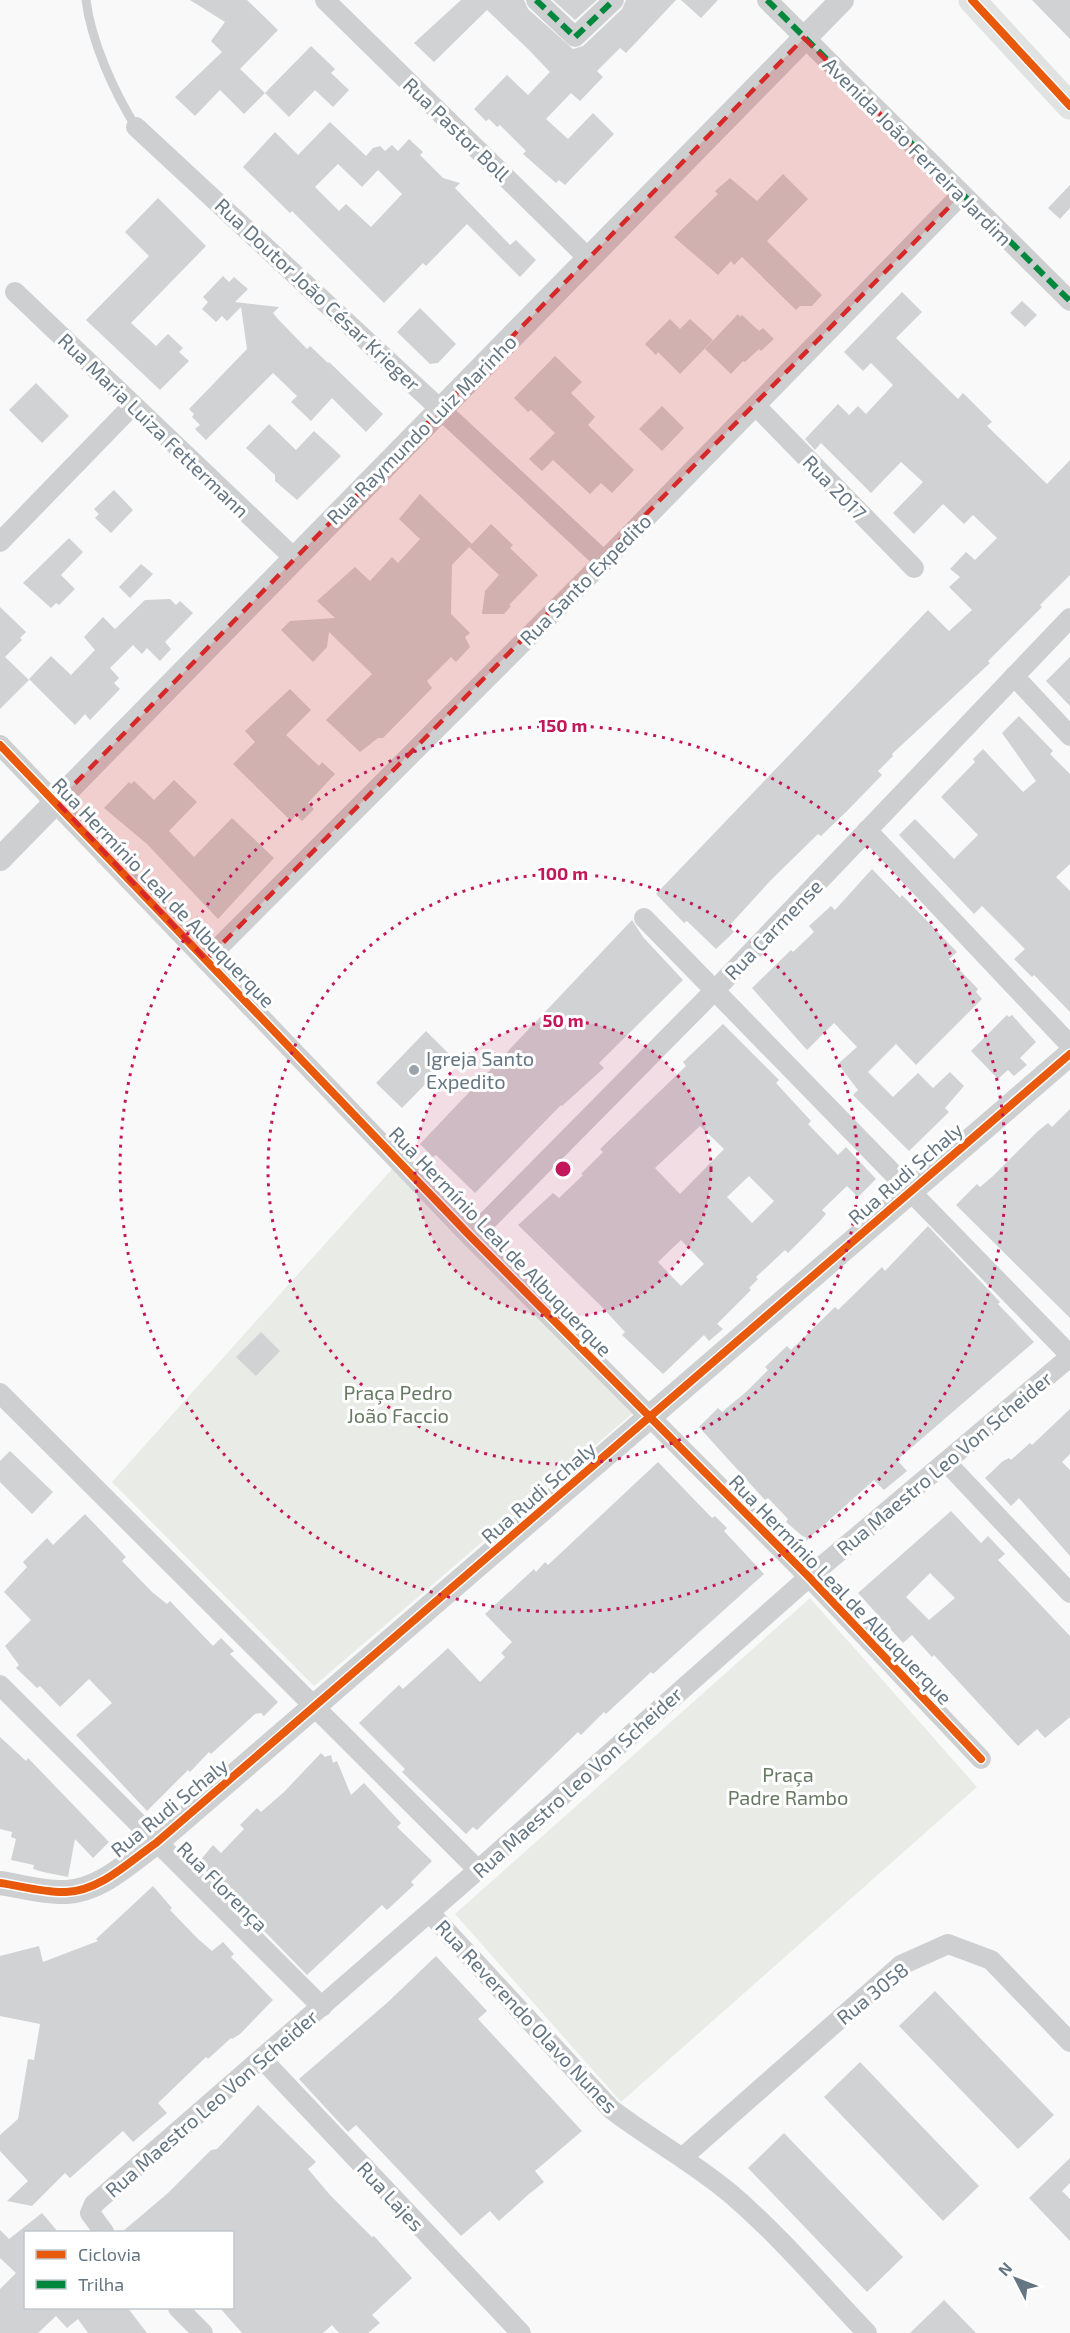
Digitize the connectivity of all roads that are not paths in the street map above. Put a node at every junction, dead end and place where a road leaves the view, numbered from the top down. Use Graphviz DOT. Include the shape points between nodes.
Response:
graph roads {
  1 [pos="86,0"];
  2 [pos="325,0"];
  3 [pos="536,0"];
  4 [pos="614,0"];
  5 [pos="767,0"];
  6 [pos="842,0"];
  7 [pos="972,0"];
  8 [pos="804,38"];
  9 [pos="1070,105"];
  10 [pos="136,127"];
  11 [pos="961,195"];
  12 [pos="588,258"];
  13 [pos="15,292"];
  14 [pos="1070,301"];
  15 [pos="133,405"];
  16 [pos="756,406"];
  17 [pos="442,409"];
  18 [pos="0,542"];
  19 [pos="294,558"];
  20 [pos="604,561"];
  21 [pos="914,568"];
  22 [pos="1070,618"];
  23 [pos="1014,676"];
  24 [pos="1070,736"];
  25 [pos="0,745"];
  26 [pos="57,802"];
  27 [pos="867,830"];
  28 [pos="0,859"];
  29 [pos="644,918"];
  30 [pos="206,960"];
  31 [pos="715,990"];
  32 [pos="1070,1045"];
  33 [pos="1070,1054"];
  34 [pos="910,1191"];
  35 [pos="471,1237"];
  36 [pos="1070,1356"];
  37 [pos="0,1393"];
  38 [pos="650,1416"];
  39 [pos="946,1462"];
  40 [pos="808,1577"];
  41 [pos="1070,1593"];
  42 [pos="0,1685"];
  43 [pos="315,1708"];
  44 [pos="981,1759"];
  45 [pos="156,1843"];
  46 [pos="478,1870"];
  47 [pos="0,1883"];
  48 [pos="430,1912"];
  49 [pos="322,2007"];
  50 [pos="1070,2042"];
  51 [pos="262,2059"];
  52 [pos="683,2157"];
  53 [pos="103,2231"];
  54 [pos="180,2309"];
  55 [pos="203,2333"];
  56 [pos="521,2333"];
  57 [pos="867,2333"];
  1 -- 10 [label="lane" via="106,68"];
  2 -- 12 [label="street, Rua Pastor Boll"];
  3 -- 4 [label="street" via="575,37"];
  5 -- 8 [label="street, Avenida João Ferreira Jardim"];
  6 -- 8 [label="street, Rua Raymundo Luiz Marinho"];
  7 -- 9 [label="main road"];
  8 -- 11 [label="street, Avenida João Ferreira Jardim"];
  8 -- 12 [label="street, Rua Raymundo Luiz Marinho"];
  10 -- 17 [label="street, Rua Doutor João César Krieger"];
  11 -- 14 [label="street, Avenida João Ferreira Jardim"];
  11 -- 16 [label="street, Rua Santo Expedito"];
  12 -- 17 [label="street, Rua Raymundo Luiz Marinho"];
  13 -- 15 [label="street, Rua Maria Luiza Fettermann"];
  15 -- 18 [label="street"];
  15 -- 19 [label="street, Rua Maria Luiza Fettermann"];
  16 -- 20 [label="street, Rua Santo Expedito"];
  16 -- 21 [label="street, Rua 2017"];
  17 -- 19 [label="street, Rua Raymundo Luiz Marinho"];
  17 -- 20 [label="street, Rua Doutor João César Krieger"];
  19 -- 26 [label="street, Rua Raymundo Luiz Marinho"];
  20 -- 30 [label="street, Rua Santo Expedito"];
  22 -- 23 [label="street, Rua Carmense"];
  23 -- 24 [label="street"];
  23 -- 27 [label="street, Rua Carmense"];
  25 -- 26 [label="street, Rua Hermínio Leal de Albuquerque"];
  26 -- 28 [label="street, Rua Raymundo Luiz Marinho"];
  26 -- 30 [label="street, Rua Hermínio Leal de Albuquerque"];
  27 -- 31 [label="street, Rua Carmense"];
  27 -- 32 [label="street"];
  29 -- 31 [label="street"];
  30 -- 35 [label="street, Rua Hermínio Leal de Albuquerque"];
  31 -- 34 [label="street"];
  31 -- 35 [label="street, Rua Carmense"];
  33 -- 34 [label="street, Rua Rudi Schaly"];
  34 -- 36 [label="street"];
  34 -- 38 [label="street, Rua Rudi Schaly"];
  35 -- 38 [label="street, Rua Hermínio Leal de Albuquerque"];
  36 -- 39 [label="street, Rua Maestro Leo Von Scheider"];
  37 -- 43 [label="street"];
  38 -- 40 [label="street, Rua Hermínio Leal de Albuquerque"];
  38 -- 43 [label="street, Rua Rudi Schaly"];
  39 -- 40 [label="street, Rua Maestro Leo Von Scheider"];
  39 -- 41 [label="street"];
  40 -- 44 [label="street, Rua Hermínio Leal de Albuquerque"];
  40 -- 46 [label="street, Rua Maestro Leo Von Scheider"];
  42 -- 45 [label="street, Rua Florença"];
  43 -- 45 [label="street, Rua Rudi Schaly"];
  43 -- 46 [label="street"];
  45 -- 47 [label="street, Rua Rudi Schaly" via="86,1888 65,1892"];
  45 -- 49 [label="street, Rua Florença"];
  46 -- 48 [label="street, Rua Maestro Leo Von Scheider"];
  48 -- 49 [label="street, Rua Maestro Leo Von Scheider"];
  48 -- 52 [label="street, Rua Reverendo Olavo Nunes" via="611,2109 641,2133"];
  49 -- 51 [label="street, Rua Maestro Leo Von Scheider"];
  50 -- 52 [label="street, Rua 3058" via="991,1960 948,1944 901,1965"];
  51 -- 53 [label="street, Rua Maestro Leo Von Scheider" via="94,2204 90,2213"];
  51 -- 56 [label="street, Rua Lajes"];
  52 -- 57 [label="street, Rua Reverendo Olavo Nunes" via="731,2194"];
  54 -- 55 [label="street"];
}
